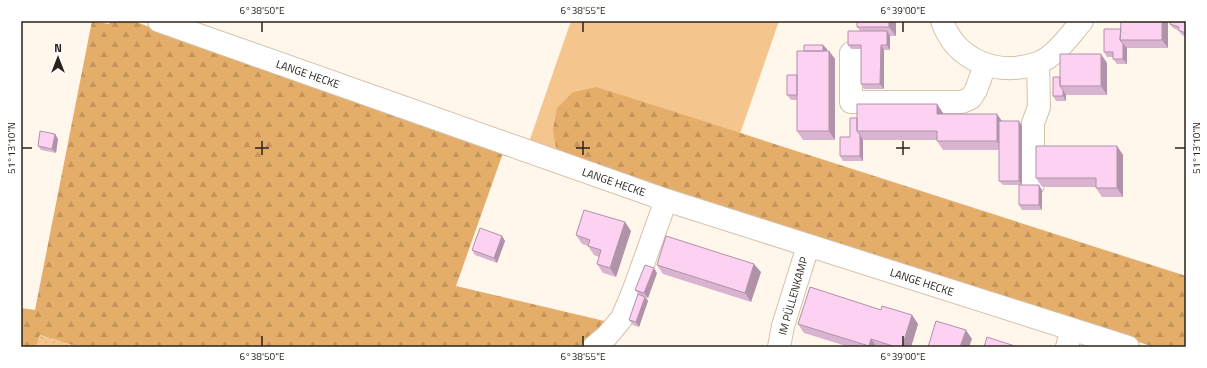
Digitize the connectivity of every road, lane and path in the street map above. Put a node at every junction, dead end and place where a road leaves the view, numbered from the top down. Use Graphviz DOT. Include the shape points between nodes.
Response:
graph roads {
  1 [pos="159,21"];
  2 [pos="942,21"];
  3 [pos="1082,21"];
  4 [pos="852,54"];
  5 [pos="1038,63"];
  6 [pos="984,65"];
  7 [pos="1032,185"];
  8 [pos="666,200"];
  9 [pos="808,246"];
  10 [pos="1070,338"];
  11 [pos="594,347"];
  12 [pos="779,347"];
  13 [pos="1128,347"];
  1 -- 8 [label="street, LANGE HECKE"];
  2 -- 6 [label="street" via="946,32 962,52"];
  3 -- 5 [label="street" via="1055,52"];
  4 -- 6 [label="street" via="851,102 962,102 971,98 976,90"];
  5 -- 6 [label="street" via="1012,68"];
  5 -- 7 [label="street" via="1039,107 1033,123"];
  8 -- 9 [label="street, LANGE HECKE"];
  8 -- 11 [label="street" via="634,292 622,318"];
  9 -- 10 [label="street, LANGE HECKE"];
  9 -- 12 [label="street, IM PÜLLENKAMP"];
  10 -- 13 [label="street, LANGE HECKE"];
}
